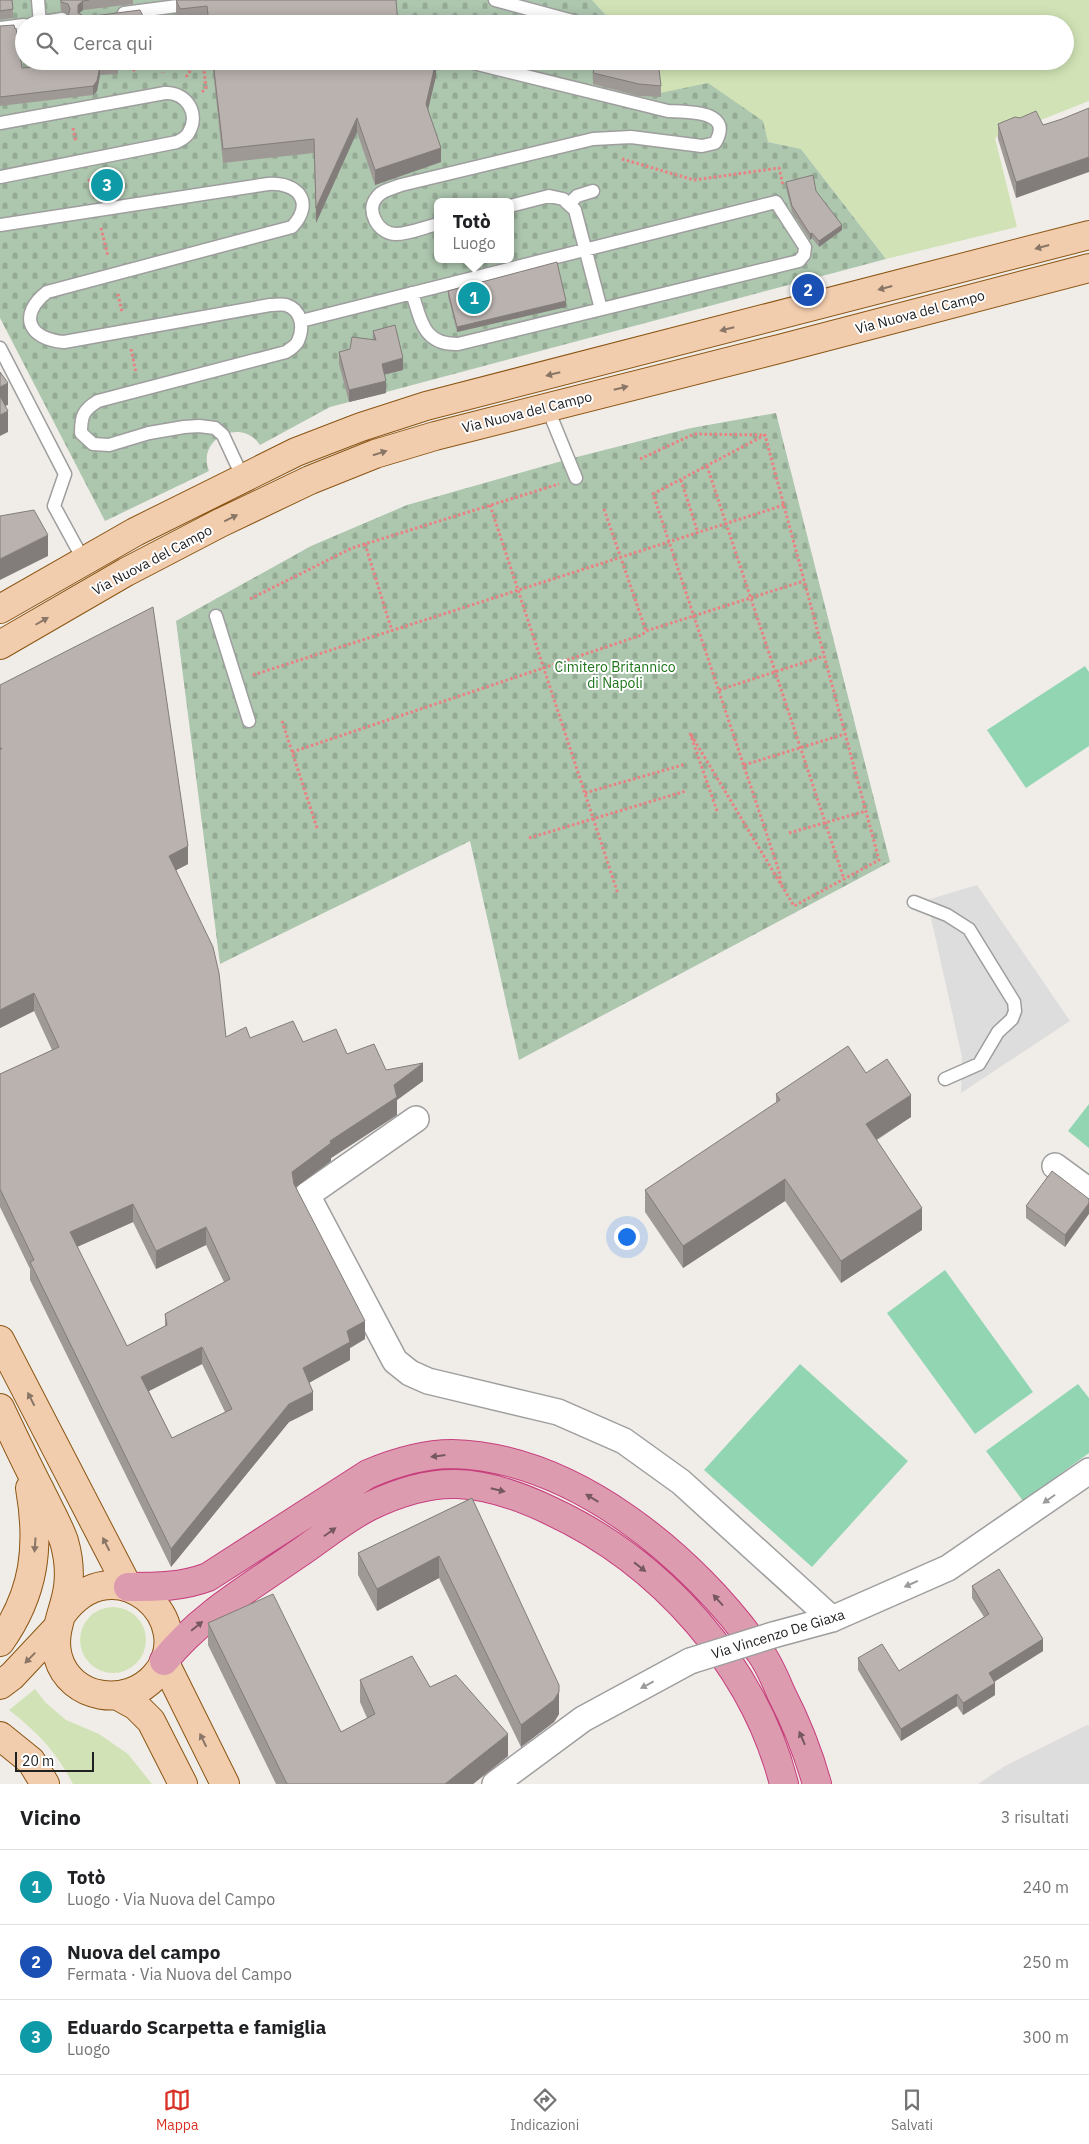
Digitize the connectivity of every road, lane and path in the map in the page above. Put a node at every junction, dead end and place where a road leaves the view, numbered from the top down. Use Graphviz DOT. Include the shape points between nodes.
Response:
graph roads {
  1 [pos="38,0"];
  2 [pos="223,0"];
  3 [pos="495,0"];
  4 [pos="112,14"];
  5 [pos="38,15"];
  6 [pos="551,15"];
  7 [pos="15,26"];
  8 [pos="0,28"];
  9 [pos="204,70"];
  10 [pos="502,70"];
  11 [pos="187,103"];
  12 [pos="69,110"];
  13 [pos="0,123"];
  14 [pos="593,139"];
  15 [pos="80,162"];
  16 [pos="0,177"];
  17 [pos="783,186"];
  18 [pos="593,191"];
  19 [pos="569,204"];
  20 [pos="514,205"];
  21 [pos="0,225"];
  22 [pos="434,225"];
  23 [pos="1089,235"];
  24 [pos="585,250"];
  25 [pos="1089,268"];
  26 [pos="412,293"];
  27 [pos="601,309"];
  28 [pos="301,321"];
  29 [pos="0,348"];
  30 [pos="547,406"];
  31 [pos="765,435"];
  32 [pos="640,459"];
  33 [pos="708,466"];
  34 [pos="243,478"];
  35 [pos="576,478"];
  36 [pos="681,480"];
  37 [pos="490,505"];
  38 [pos="784,505"];
  39 [pos="604,509"];
  40 [pos="726,524"];
  41 [pos="698,533"];
  42 [pos="670,542"];
  43 [pos="364,544"];
  44 [pos="621,558"];
  45 [pos="84,561"];
  46 [pos="804,582"];
  47 [pos="518,591"];
  48 [pos="250,598"];
  49 [pos="751,598"];
  50 [pos="0,609"];
  51 [pos="216,616"];
  52 [pos="695,616"];
  53 [pos="392,631"];
  54 [pos="646,631"];
  55 [pos="0,646"];
  56 [pos="824,656"];
  57 [pos="544,668"];
  58 [pos="775,672"];
  59 [pos="236,680"];
  60 [pos="720,690"];
  61 [pos="249,721"];
  62 [pos="282,721"];
  63 [pos="845,734"];
  64 [pos="800,748"];
  65 [pos="292,752"];
  66 [pos="686,764"];
  67 [pos="744,765"];
  68 [pos="686,791"];
  69 [pos="585,793"];
  70 [pos="717,811"];
  71 [pos="866,811"];
  72 [pos="593,819"];
  73 [pos="825,823"];
  74 [pos="317,828"];
  75 [pos="789,833"];
  76 [pos="528,838"];
  77 [pos="844,879"];
  78 [pos="781,885"];
  79 [pos="618,894"];
  80 [pos="914,902"];
  81 [pos="945,1079"];
  82 [pos="416,1119"];
  83 [pos="1055,1166"];
  84 [pos="1089,1191"];
  85 [pos="0,1340"];
  86 [pos="0,1408"];
  87 [pos="26,1462"];
  88 [pos="1089,1471"];
  89 [pos="128,1587"];
  90 [pos="832,1619"];
  91 [pos="60,1621"];
  92 [pos="0,1642"];
  93 [pos="164,1661"];
  94 [pos="0,1685"];
  95 [pos="118,1696"];
  96 [pos="0,1736"];
  97 [pos="45,1784"];
  98 [pos="182,1784"];
  99 [pos="225,1784"];
  100 [pos="495,1784"];
  101 [pos="784,1784"];
  102 [pos="817,1784"];
  1 -- 5 [label="lane"];
  2 -- 4 [label="lane"];
  3 -- 6 [label="lane"];
  7 -- 8 [label="lane"];
  9 -- 11 [label="path" via="206,88"];
  10 -- 14 [label="lane" via="668,110 702,113 713,116 720,127 716,143 702,146 631,137"];
  11 -- 12 [label="lane" via="185,99 165,93"];
  11 -- 15 [label="lane" via="192,110 193,123 189,134 176,142"];
  12 -- 13 [label="lane"];
  12 -- 15 [label="path"];
  14 -- 17 [label="path" via="603,153 694,180 779,168"];
  14 -- 22 [label="lane" via="401,185 377,196 372,206 379,227 388,232 396,234"];
  15 -- 16 [label="lane"];
  18 -- 19 [label="lane" via="577,196"];
  19 -- 20 [label="lane" via="549,196"];
  19 -- 24 [label="lane" via="575,210"];
  21 -- 28 [label="lane" via="268,184 287,185 300,195 303,206 301,217 292,227 47,292 30,310 31,324 41,338 64,342 270,305 294,309"];
  23 -- 34 [label="main road, one-way" via="426,406 361,426"];
  24 -- 26 [label="lane"];
  24 -- 27 [label="lane"];
  24 -- 27 [label="lane" via="776,202 805,248 799,261"];
  30 -- 25 [label="main road, Via Nuova del Campo, one-way"];
  26 -- 27 [label="lane" via="424,328 434,339 445,344 458,344"];
  26 -- 28 [label="lane"];
  28 -- 34 [label="lane" via="298,343 286,352 98,401 87,408 81,421 82,433 92,444 108,445 149,432 199,426 215,428 223,435"];
  29 -- 45 [label="lane" via="65,474 54,506"];
  30 -- 35 [label="lane"];
  55 -- 30 [label="main road, Via Nuova del Campo, one-way" via="126,572 310,480 375,454"];
  31 -- 32 [label="path" via="694,434"];
  31 -- 33 [label="path"];
  31 -- 38 [label="path"];
  33 -- 36 [label="path"];
  33 -- 40 [label="path"];
  34 -- 45 [label="main road"];
  35 -- 37 [label="path"];
  36 -- 41 [label="path"];
  36 -- 42 [label="path" via="653,494"];
  37 -- 43 [label="path"];
  37 -- 47 [label="path"];
  38 -- 40 [label="path"];
  38 -- 46 [label="path"];
  39 -- 44 [label="path"];
  40 -- 41 [label="path"];
  40 -- 49 [label="path"];
  41 -- 42 [label="path"];
  42 -- 44 [label="path"];
  42 -- 52 [label="path"];
  43 -- 48 [label="path"];
  43 -- 53 [label="path"];
  44 -- 47 [label="path"];
  44 -- 54 [label="path"];
  45 -- 50 [label="main road"];
  46 -- 49 [label="path"];
  46 -- 56 [label="path"];
  47 -- 53 [label="path"];
  47 -- 57 [label="path"];
  49 -- 52 [label="path"];
  49 -- 58 [label="path"];
  51 -- 59 [label="lane"];
  52 -- 54 [label="path"];
  52 -- 60 [label="path"];
  53 -- 59 [label="path"];
  54 -- 57 [label="path" via="642,636"];
  56 -- 58 [label="path"];
  56 -- 63 [label="path"];
  57 -- 65 [label="path"];
  57 -- 69 [label="path"];
  58 -- 60 [label="path"];
  58 -- 64 [label="path"];
  59 -- 61 [label="lane"];
  60 -- 67 [label="path"];
  62 -- 65 [label="path"];
  63 -- 64 [label="path"];
  63 -- 71 [label="path"];
  64 -- 67 [label="path"];
  64 -- 73 [label="path"];
  65 -- 74 [label="path"];
  66 -- 69 [label="path"];
  67 -- 78 [label="path"];
  68 -- 72 [label="path"];
  69 -- 72 [label="path"];
  70 -- 78 [label="path" via="690,732"];
  71 -- 73 [label="path"];
  71 -- 77 [label="path" via="879,860"];
  72 -- 76 [label="path"];
  72 -- 79 [label="path"];
  73 -- 75 [label="path"];
  73 -- 77 [label="path"];
  77 -- 78 [label="path" via="794,906"];
  80 -- 81 [label="lane" via="947,915 969,929 1014,1002 1012,1019 998,1032 979,1064"];
  82 -- 90 [label="street" via="307,1195 395,1361 428,1381 558,1412 624,1441 681,1482"];
  83 -- 84 [label="street"];
  89 -- 85 [label="main road, one-way"];
  86 -- 87 [label="main road"];
  87 -- 91 [label="main road" via="56,1523 67,1554 68,1586"];
  87 -- 92 [label="main road, one-way" via="36,1518 32,1572 12,1626"];
  88 -- 90 [label="street, Via Vincenzo De Giaxa, one-way" via="948,1568"];
  89 -- 91 [label="main road" via="113,1584 90,1589 71,1601"];
  89 -- 93 [label="main road" via="154,1603 162,1616 168,1646"];
  102 -- 89 [label="highway, one-way" via="810,1756 762,1654 712,1593 658,1543 627,1520 565,1483 507,1461 450,1454 393,1463 368,1474 208,1577 190,1584"];
  90 -- 100 [label="street, Via Vincenzo De Giaxa, one-way, bridge" via="690,1661 582,1719"];
  91 -- 94 [label="main road, one-way" via="12,1676"];
  91 -- 95 [label="main road" via="55,1643 65,1672 88,1692"];
  93 -- 95 [label="main road" via="146,1685"];
  99 -- 93 [label="main road, one-way"];
  93 -- 101 [label="highway, one-way" via="176,1645 202,1622 369,1507 409,1490 457,1484 482,1487 509,1493 564,1516 616,1549 669,1591 706,1633 740,1681 766,1733"];
  95 -- 98 [label="main road" via="136,1706 151,1721"];
  96 -- 97 [label="main road" via="31,1761"];
}
